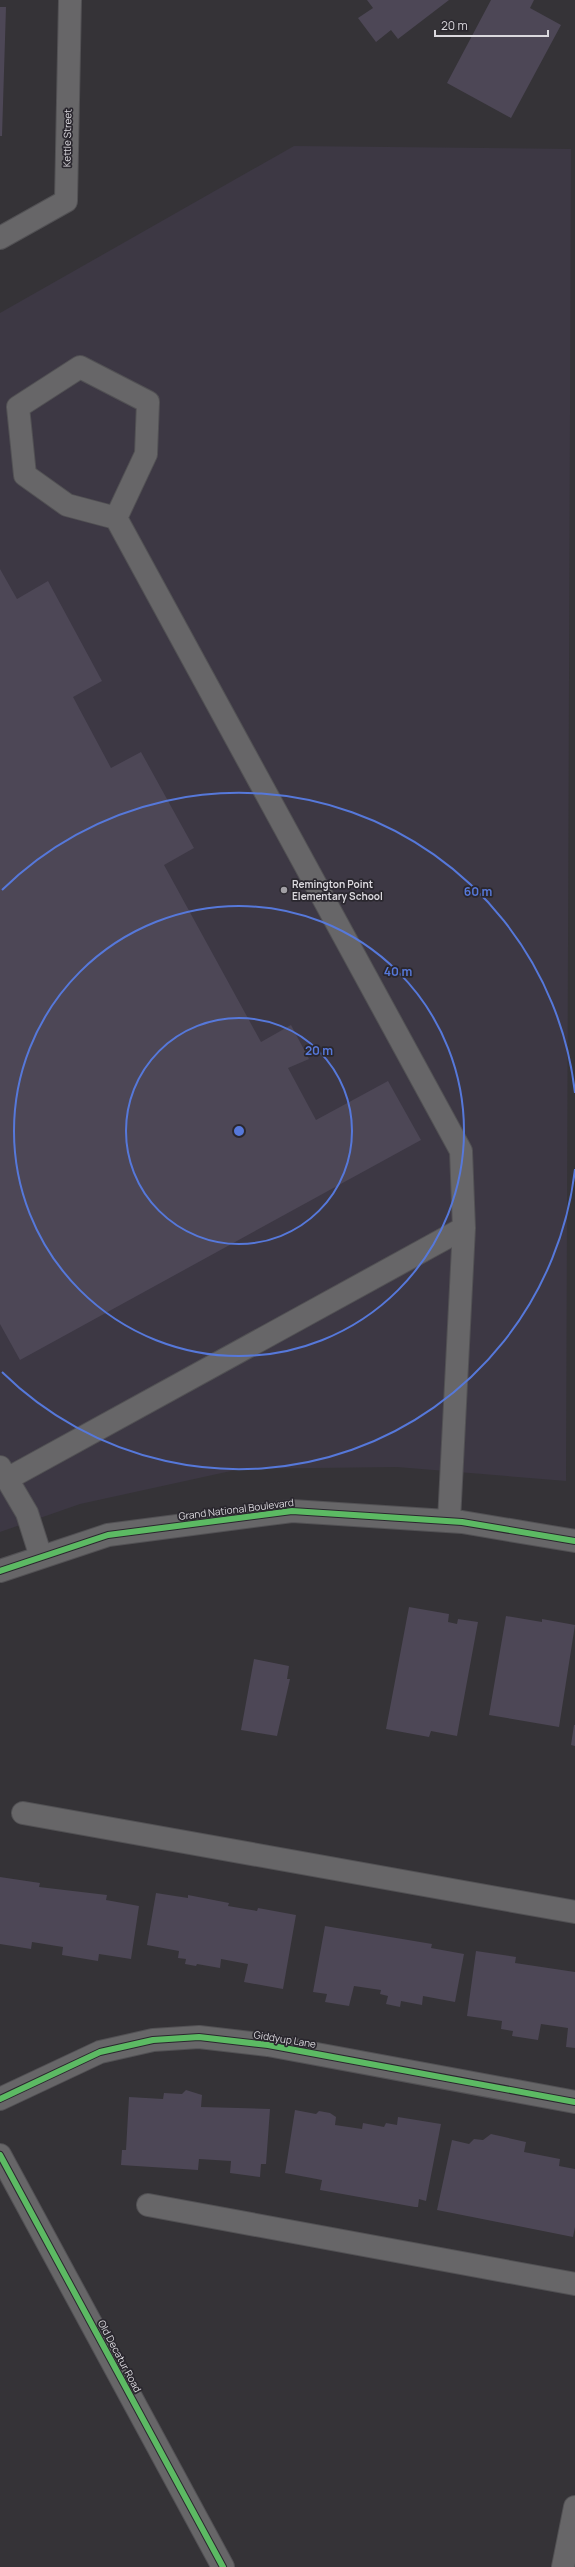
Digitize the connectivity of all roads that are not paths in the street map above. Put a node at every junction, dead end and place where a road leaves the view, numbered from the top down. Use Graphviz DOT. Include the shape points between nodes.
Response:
graph roads {
  1 [pos="70,0"];
  2 [pos="0,238"];
  3 [pos="116,518"];
  4 [pos="464,1228"];
  5 [pos="4,1473"];
  6 [pos="449,1521"];
  7 [pos="575,1541"];
  8 [pos="41,1557"];
  9 [pos="0,1571"];
  10 [pos="23,1813"];
  11 [pos="575,1912"];
  12 [pos="0,2099"];
  13 [pos="575,2102"];
  14 [pos="0,2155"];
  15 [pos="148,2205"];
  16 [pos="575,2284"];
  17 [pos="575,2507"];
  18 [pos="223,2567"];
  19 [pos="563,2567"];
  1 -- 2 [label="street, Kettle Street" via="66,201"];
  3 -- 3 [label="street" via="146,454 148,402 80,367 18,407 25,475 67,505"];
  3 -- 4 [label="street" via="461,1152"];
  4 -- 5 [label="street"];
  4 -- 6 [label="street"];
  5 -- 8 [label="street" via="27,1513"];
  6 -- 7 [label="street, Grand National Boulevard"];
  6 -- 8 [label="street, Grand National Boulevard" via="292,1511 108,1535"];
  8 -- 9 [label="street, Grand National Boulevard"];
  10 -- 11 [label="street"];
  12 -- 13 [label="street, Giddyup Lane" via="100,2052 153,2040 199,2037 268,2045"];
  14 -- 18 [label="street, Old Decatur Road"];
  15 -- 16 [label="street"];
  17 -- 19 [label="street"];
}
